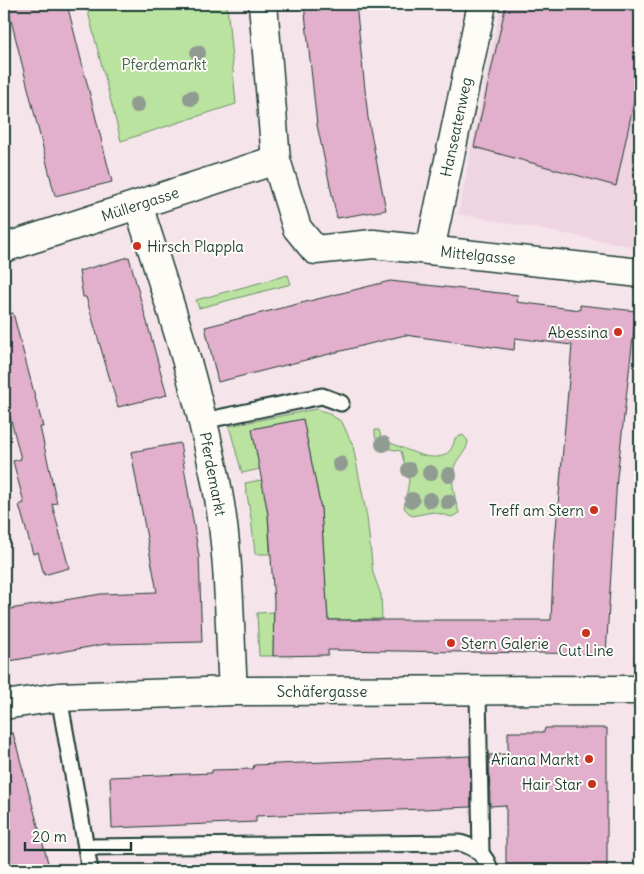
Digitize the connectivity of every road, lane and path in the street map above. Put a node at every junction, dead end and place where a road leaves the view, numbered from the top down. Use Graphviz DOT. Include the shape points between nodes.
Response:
graph roads {
  1 [pos="263,4"];
  2 [pos="482,4"];
  3 [pos="276,160"];
  4 [pos="138,206"];
  5 [pos="4,248"];
  6 [pos="430,250"];
  7 [pos="640,273"];
  8 [pos="342,403"];
  9 [pos="203,421"];
  10 [pos="640,690"];
  11 [pos="233,691"];
  12 [pos="478,692"];
  13 [pos="58,697"];
  14 [pos="4,705"];
  15 [pos="87,847"];
  16 [pos="481,854"];
  17 [pos="90,870"];
  18 [pos="490,870"];
  1 -- 3 [label="street"];
  2 -- 6 [label="street, Hanseatenweg"];
  3 -- 4 [label="street, Müllergasse"];
  3 -- 6 [label="street, Mittelgasse" via="297,228 315,250 373,244"];
  4 -- 5 [label="street, Müllergasse"];
  4 -- 9 [label="street, Pferdemarkt"];
  6 -- 7 [label="street, Mittelgasse"];
  8 -- 9 [label="lane" via="322,396"];
  9 -- 11 [label="street, Pferdemarkt" via="218,488 226,555"];
  10 -- 12 [label="street, Schäfergasse"];
  11 -- 12 [label="street, Schäfergasse"];
  11 -- 13 [label="street, Schäfergasse"];
  12 -- 16 [label="lane"];
  13 -- 14 [label="street, Schäfergasse"];
  13 -- 15 [label="lane"];
  15 -- 16 [label="lane" via="460,843 472,846"];
  15 -- 17 [label="lane"];
  16 -- 18 [label="lane"];
}
